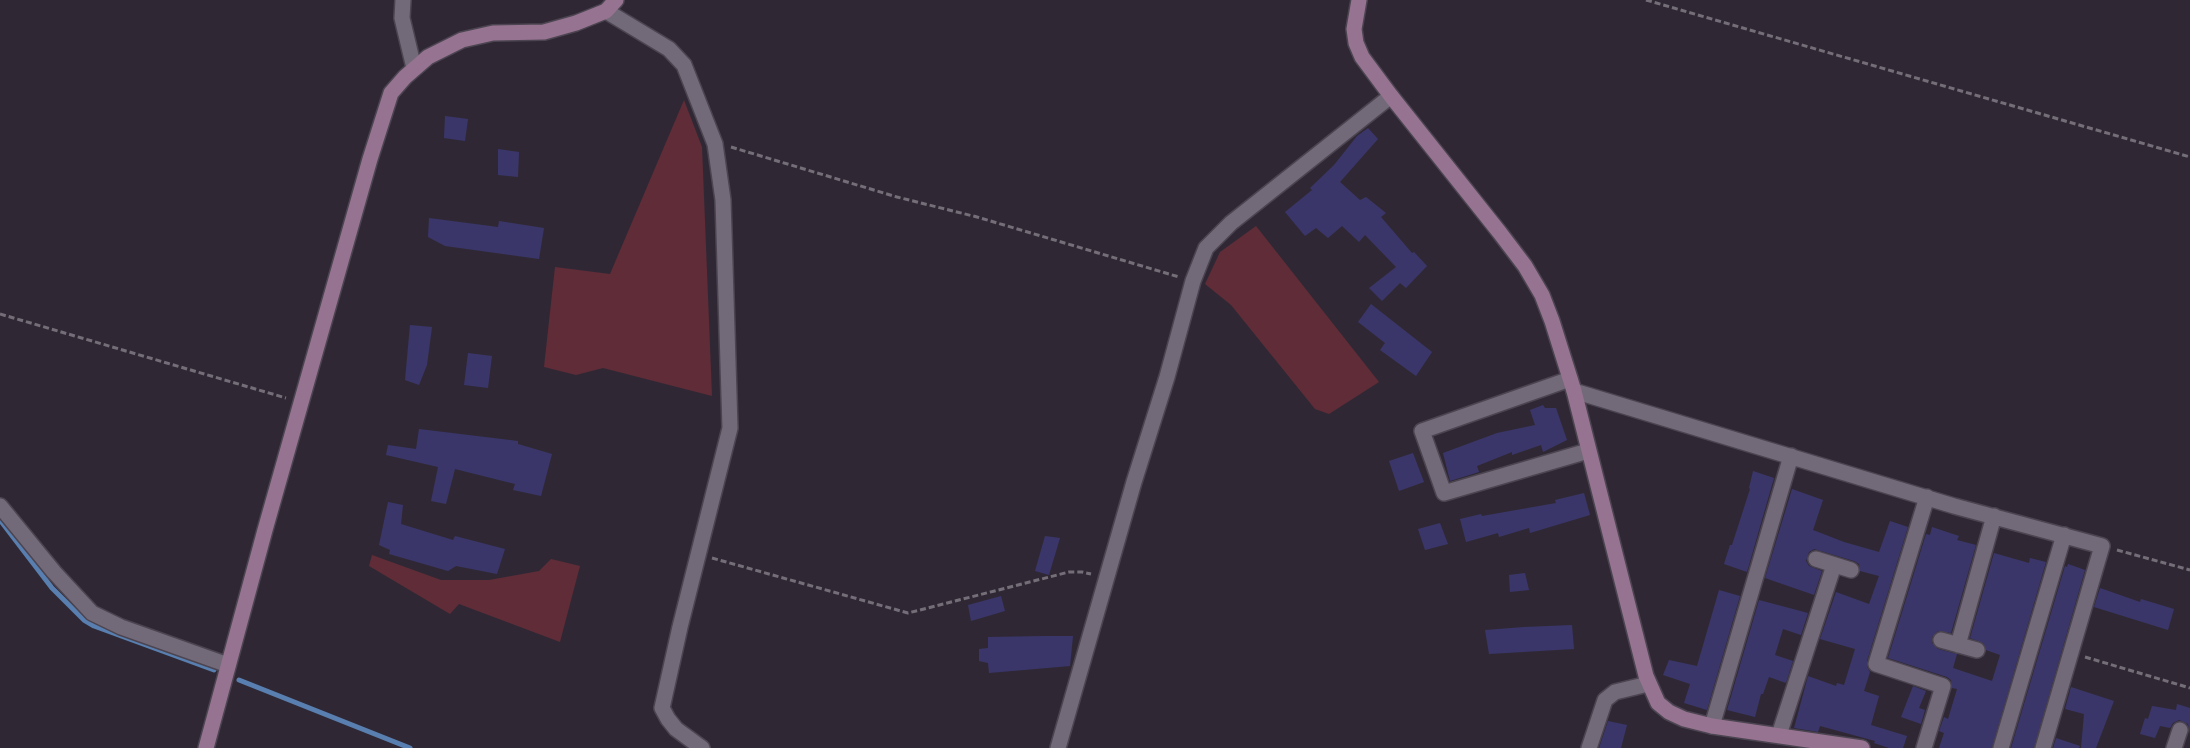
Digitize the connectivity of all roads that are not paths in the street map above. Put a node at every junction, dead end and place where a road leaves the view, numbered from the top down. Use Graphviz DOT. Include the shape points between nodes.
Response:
graph roads {
  1 [pos="403,0"];
  2 [pos="1359,0"];
  3 [pos="611,5"];
  4 [pos="414,68"];
  5 [pos="1391,96"];
  6 [pos="1572,385"];
  7 [pos="1588,451"];
  8 [pos="1791,456"];
  9 [pos="1927,497"];
  10 [pos="0,506"];
  11 [pos="1994,516"];
  12 [pos="2064,535"];
  13 [pos="1816,559"];
  14 [pos="1834,565"];
  15 [pos="1851,570"];
  16 [pos="1941,640"];
  17 [pos="1958,645"];
  18 [pos="1977,650"];
  19 [pos="228,665"];
  20 [pos="1648,684"];
  21 [pos="1712,726"];
  22 [pos="2180,730"];
  23 [pos="1779,735"];
  24 [pos="206,748"];
  25 [pos="702,748"];
  26 [pos="1058,748"];
  27 [pos="1589,748"];
  28 [pos="1862,748"];
  29 [pos="1924,748"];
  30 [pos="2001,748"];
  31 [pos="2043,748"];
  32 [pos="2174,748"];
  1 -- 4 [label="street" via="402,18"];
  2 -- 5 [label="street" via="1356,43"];
  3 -- 4 [label="street" via="576,23 544,32 493,33 462,40"];
  3 -- 25 [label="street" via="684,65 715,144 723,200 730,428 662,708 676,729"];
  4 -- 19 [label="street" via="391,93 370,159"];
  5 -- 6 [label="street" via="1525,266 1542,295"];
  5 -- 26 [label="street" via="1231,223 1206,249 1193,281"];
  6 -- 7 [label="street"];
  6 -- 7 [label="street" via="1422,431 1444,493"];
  6 -- 8 [label="street"];
  7 -- 20 [label="street"];
  8 -- 9 [label="street"];
  8 -- 21 [label="street"];
  9 -- 11 [label="street"];
  9 -- 29 [label="street" via="1876,664 1943,686"];
  10 -- 19 [label="street" via="92,613"];
  11 -- 12 [label="street"];
  11 -- 17 [label="street"];
  12 -- 30 [label="street"];
  12 -- 31 [label="street" via="2102,546"];
  13 -- 14 [label="street"];
  14 -- 15 [label="street"];
  14 -- 23 [label="street"];
  16 -- 17 [label="street"];
  17 -- 18 [label="street"];
  19 -- 24 [label="street"];
  20 -- 21 [label="street" via="1658,703 1669,712"];
  20 -- 27 [label="street" via="1615,692 1605,700"];
  21 -- 23 [label="street"];
  22 -- 32 [label="street"];
  23 -- 28 [label="street"];
}
